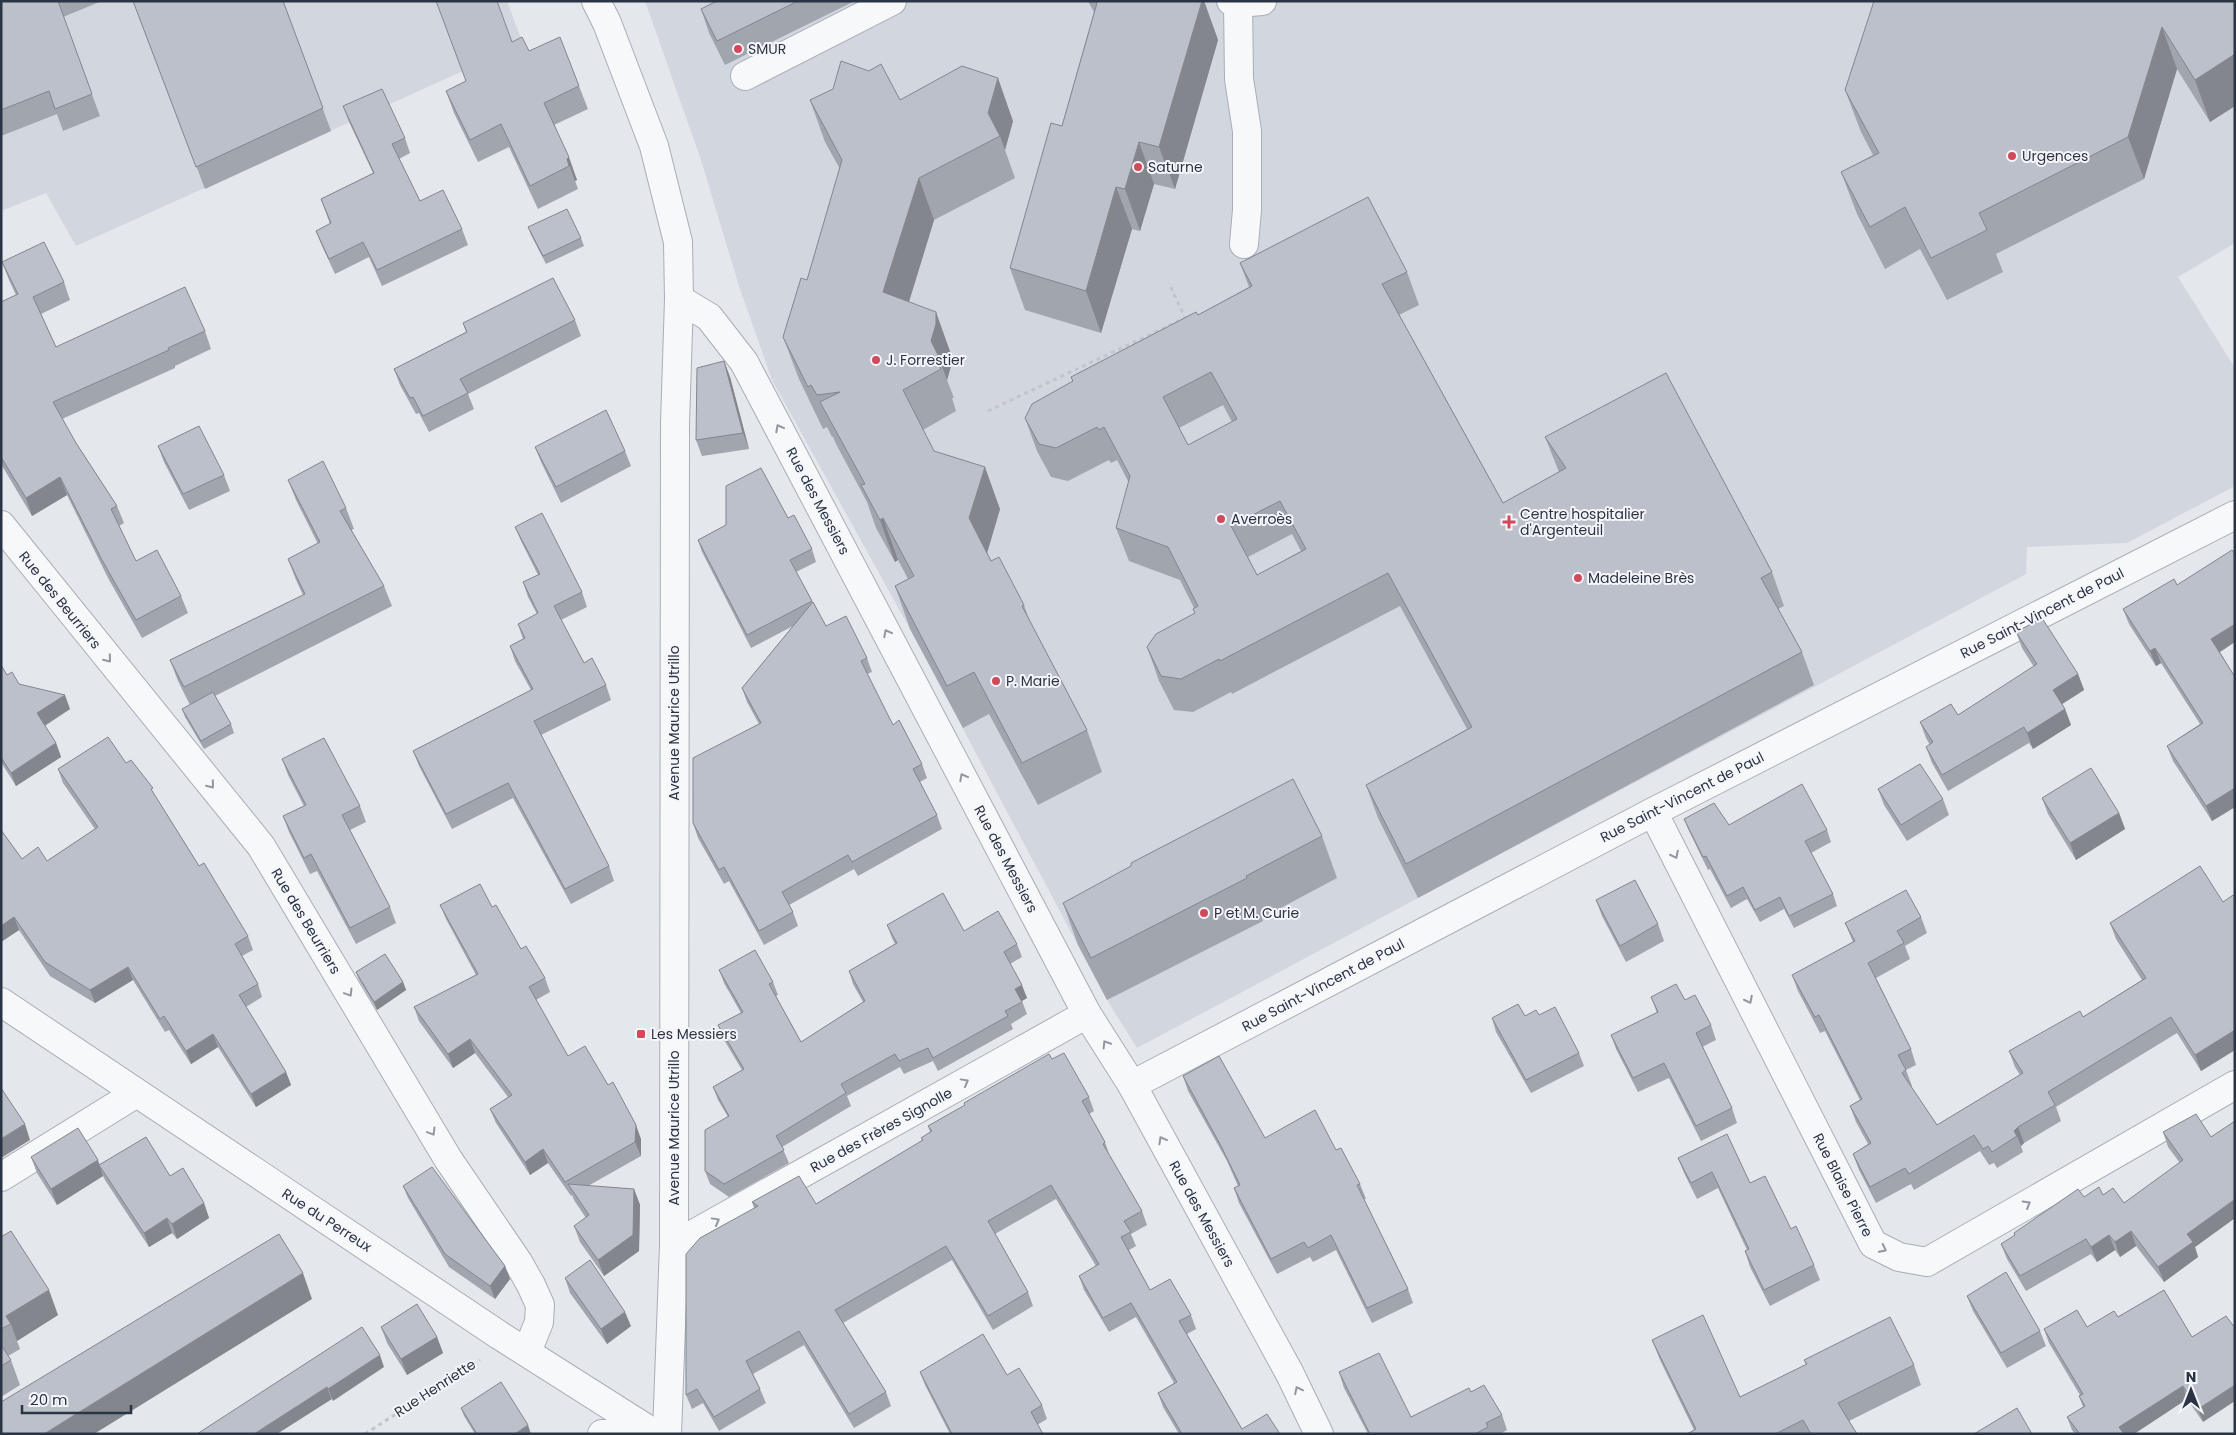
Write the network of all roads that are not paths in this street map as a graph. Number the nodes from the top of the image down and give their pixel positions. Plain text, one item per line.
1 (892, 1) edge
2 (1244, 2) edge
3 (602, 8) edge
4 (745, 76) dead end
5 (1244, 244) dead end
6 (679, 299) junction
7 (2235, 515) edge
8 (1, 525) edge
9 (1653, 812) junction
10 (1, 1002) edge
11 (1088, 1014) junction
12 (1132, 1085) junction
13 (2235, 1085) edge
14 (135, 1094) junction
15 (1, 1177) edge
16 (674, 1245) junction
17 (527, 1352) junction
18 (602, 1434) edge
19 (626, 1434) edge
20 (655, 1434) edge
21 (667, 1434) edge
22 (1319, 1434) edge

1 - 4 street
2 - 5 street
3 - 6 street, Avenue Maurice Utrillo
11 -> 6 street, Rue des Messiers
6 - 16 street, Avenue Maurice Utrillo
7 - 9 street, Rue Saint-Vincent de Paul
8 -> 17 street, Rue des Beurriers
9 - 12 street, Rue Saint-Vincent de Paul
9 -> 13 street, Rue Blaise Pierre
10 - 14 street, Rue du Perreux
12 -> 11 street, Rue des Messiers
16 -> 11 street, Rue des Frères Signolle
22 -> 12 street, Rue des Messiers
14 - 15 street
14 - 17 street, Rue du Perreux
16 - 21 street, Avenue Maurice Utrillo
17 - 20 street, Rue du Perreux
18 - 19 street

